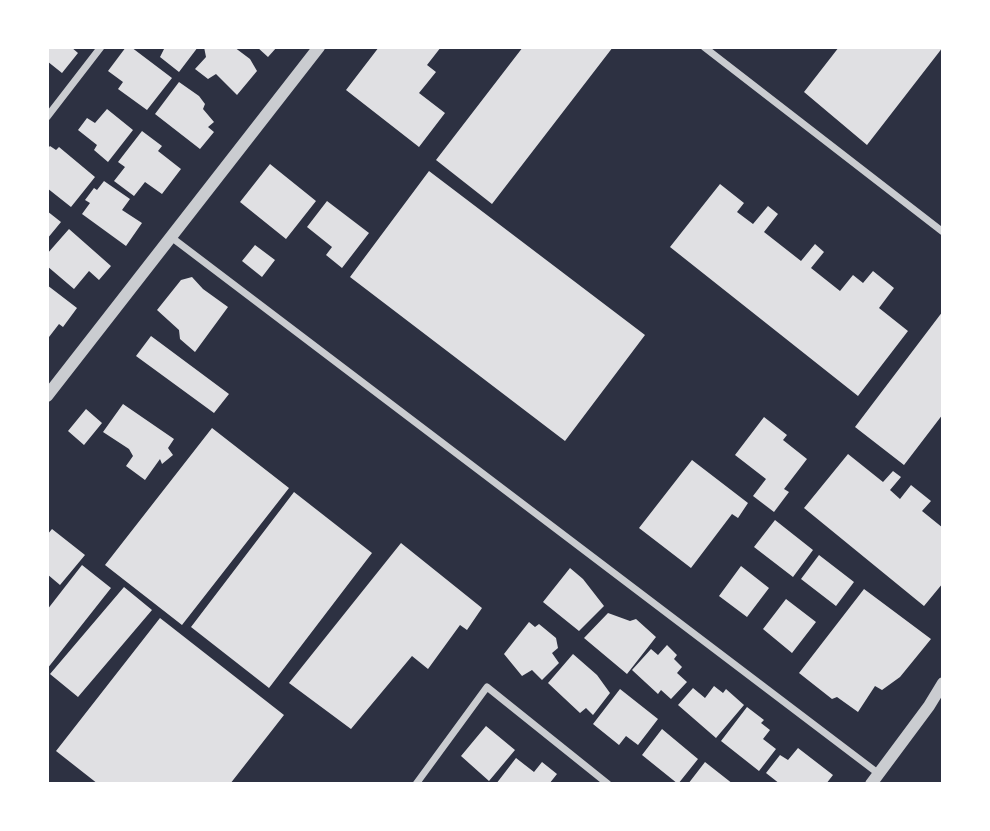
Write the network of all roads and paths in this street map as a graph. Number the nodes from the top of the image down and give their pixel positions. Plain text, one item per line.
1 (101, 47) edge
2 (319, 47) edge
3 (704, 47) edge
4 (47, 117) edge
5 (943, 232) edge
6 (171, 237) junction
7 (49, 389) edge
8 (943, 683) edge
9 (875, 779) edge
10 (416, 784) edge
11 (608, 784) edge

1 - 4 street
2 - 6 street
3 - 5 street
6 - 7 street
6 - 9 street
8 - 9 street
10 - 11 street

